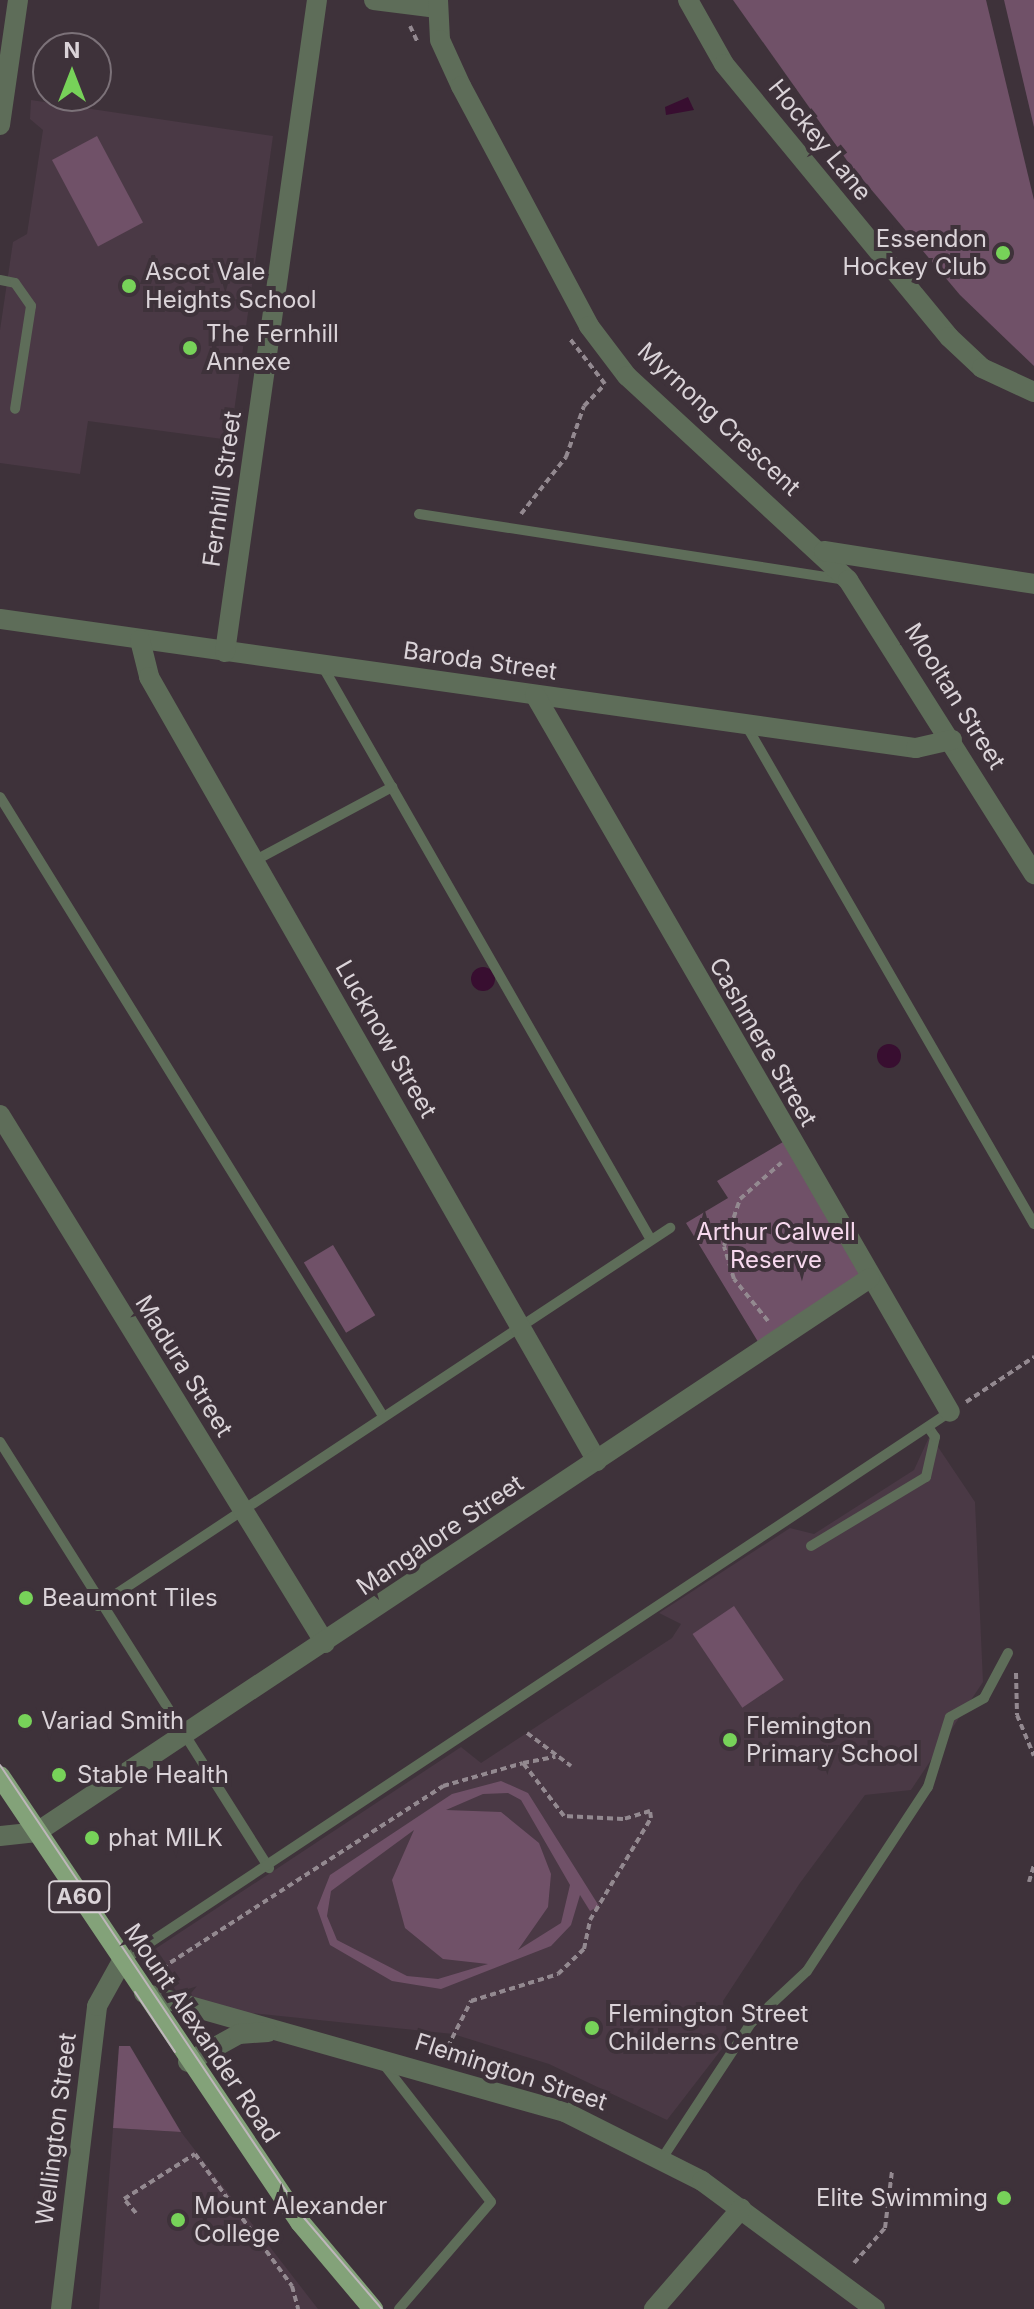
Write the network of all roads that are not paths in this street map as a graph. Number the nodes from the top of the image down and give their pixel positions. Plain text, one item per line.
1 (18, 0) edge
2 (317, 0) edge
3 (374, 0) edge
4 (688, 0) edge
5 (437, 4) edge
6 (0, 119) edge
7 (0, 125) edge
8 (0, 280) edge
9 (1034, 392) edge
10 (15, 409) dead end
11 (419, 514) dead end
12 (824, 551) junction
13 (848, 580) junction
14 (1034, 584) edge
15 (0, 619) edge
16 (140, 640) junction
17 (225, 652) junction
18 (322, 665) junction
19 (535, 695) junction
20 (746, 725) junction
21 (952, 740) junction
22 (392, 787) junction
23 (0, 797) edge
24 (254, 861) junction
25 (1034, 874) edge
26 (0, 1115) edge
27 (1034, 1224) edge
28 (670, 1228) dead end
29 (651, 1240) junction
30 (870, 1278) junction
31 (519, 1324) junction
32 (950, 1412) joint
33 (383, 1416) junction
34 (928, 1427) junction
35 (0, 1442) edge
36 (597, 1461) junction
37 (242, 1510) junction
38 (811, 1546) dead end
39 (98, 1606) junction
40 (325, 1643) junction
41 (1008, 1653) dead end
42 (181, 1736) junction
43 (0, 1776) edge
44 (6, 1799) edge
45 (37, 1832) junction
46 (0, 1836) edge
47 (269, 1868) junction
48 (122, 1961) junction
49 (144, 1993) junction
50 (272, 2032) junction
51 (378, 2057) junction
52 (188, 2062) junction
53 (663, 2157) junction
54 (741, 2209) junction
55 (61, 2309) edge
56 (373, 2309) edge
57 (399, 2309) edge
58 (654, 2309) edge
59 (875, 2309) edge

1 - 6 street
2 - 17 street, Fernhill Street
3 - 5 street
4 - 9 street, Hockey Lane
5 - 12 street, Myrnong Crescent
6 - 7 street
8 - 10 lane
11 - 13 lane
12 - 13 street, Mooltan Street
12 - 14 street
13 - 21 street, Mooltan Street
15 - 16 street, Baroda Street
16 - 17 street, Baroda Street
16 - 24 street, Lucknow Street
17 - 18 street, Baroda Street
18 - 19 street, Baroda Street
18 - 22 lane
19 - 20 street, Baroda Street
19 - 30 street, Cashmere Street
20 - 21 street, Baroda Street
20 - 27 lane
21 - 25 street, Mooltan Street
22 - 24 lane
22 - 29 lane
23 - 33 lane
24 - 31 street, Lucknow Street
26 - 37 street, Madura Street
28 - 29 lane
29 - 31 lane
30 - 32 street, Cashmere Street
30 - 36 street, Mangalore Street
31 - 33 lane
31 - 36 street, Lucknow Street
32 - 34 lane
33 - 37 lane
34 - 38 lane
34 - 47 lane
35 - 39 lane
36 - 40 street, Mangalore Street
37 - 39 lane
37 - 40 street, Madura Street
39 - 42 lane
40 - 42 street, Mangalore Street
41 - 53 lane
42 - 45 street, Mangalore Street
42 - 47 lane
43 - 44 main road, Mount Alexander Road / A60
44 - 45 main road, Mount Alexander Road / A60
45 - 46 street
45 - 48 main road, Mount Alexander Road / A60
47 - 48 lane
48 - 49 main road, Mount Alexander Road / A60
48 - 55 street, Wellington Street
49 - 50 street, Flemington Street
49 - 52 main road, Mount Alexander Road / A60
50 - 51 street, Flemington Street
50 - 52 street, Flemington Street
51 - 53 street, Flemington Street
51 - 57 lane
52 - 56 main road, Mount Alexander Road / A60
53 - 54 street, Flemington Street
54 - 58 street
54 - 59 street, Flemington Street

